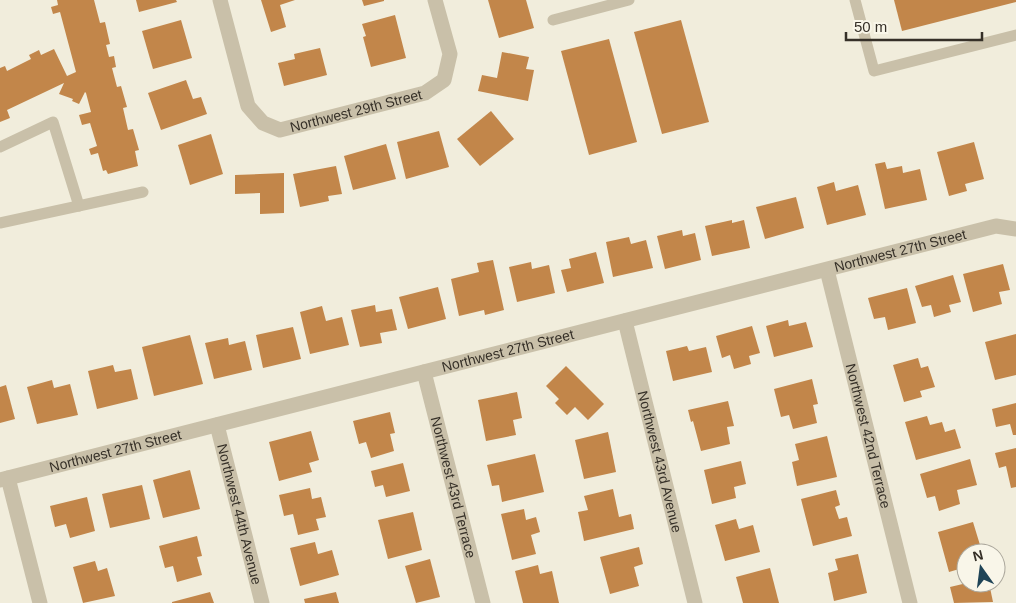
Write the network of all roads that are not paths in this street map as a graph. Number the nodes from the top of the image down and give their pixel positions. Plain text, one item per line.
1 (220, 0) edge
2 (435, 0) edge
3 (629, 0) edge
4 (855, 0) edge
5 (552, 20) dead end
6 (1016, 35) edge
7 (0, 147) edge
8 (143, 192) dead end
9 (79, 206) junction
10 (0, 223) edge
11 (1016, 229) edge
12 (827, 270) junction
13 (626, 321) junction
14 (424, 372) junction
15 (217, 426) junction
16 (4, 479) edge
17 (40, 603) edge
18 (262, 603) edge
19 (483, 603) edge
20 (695, 603) edge
21 (910, 603) edge

1 - 2 street, Northwest 29th Street
3 - 5 lane
4 - 6 lane
7 - 9 lane
8 - 9 lane
9 - 10 lane
11 - 12 street, Northwest 27th Street
12 - 13 street, Northwest 27th Street
12 - 21 street, Northwest 42nd Terrace
13 - 14 street, Northwest 27th Street
13 - 20 street, Northwest 43rd Avenue
14 - 15 street, Northwest 27th Street
14 - 19 street, Northwest 43rd Terrace
15 - 16 street, Northwest 27th Street
15 - 18 street, Northwest 44th Avenue
16 - 17 street

